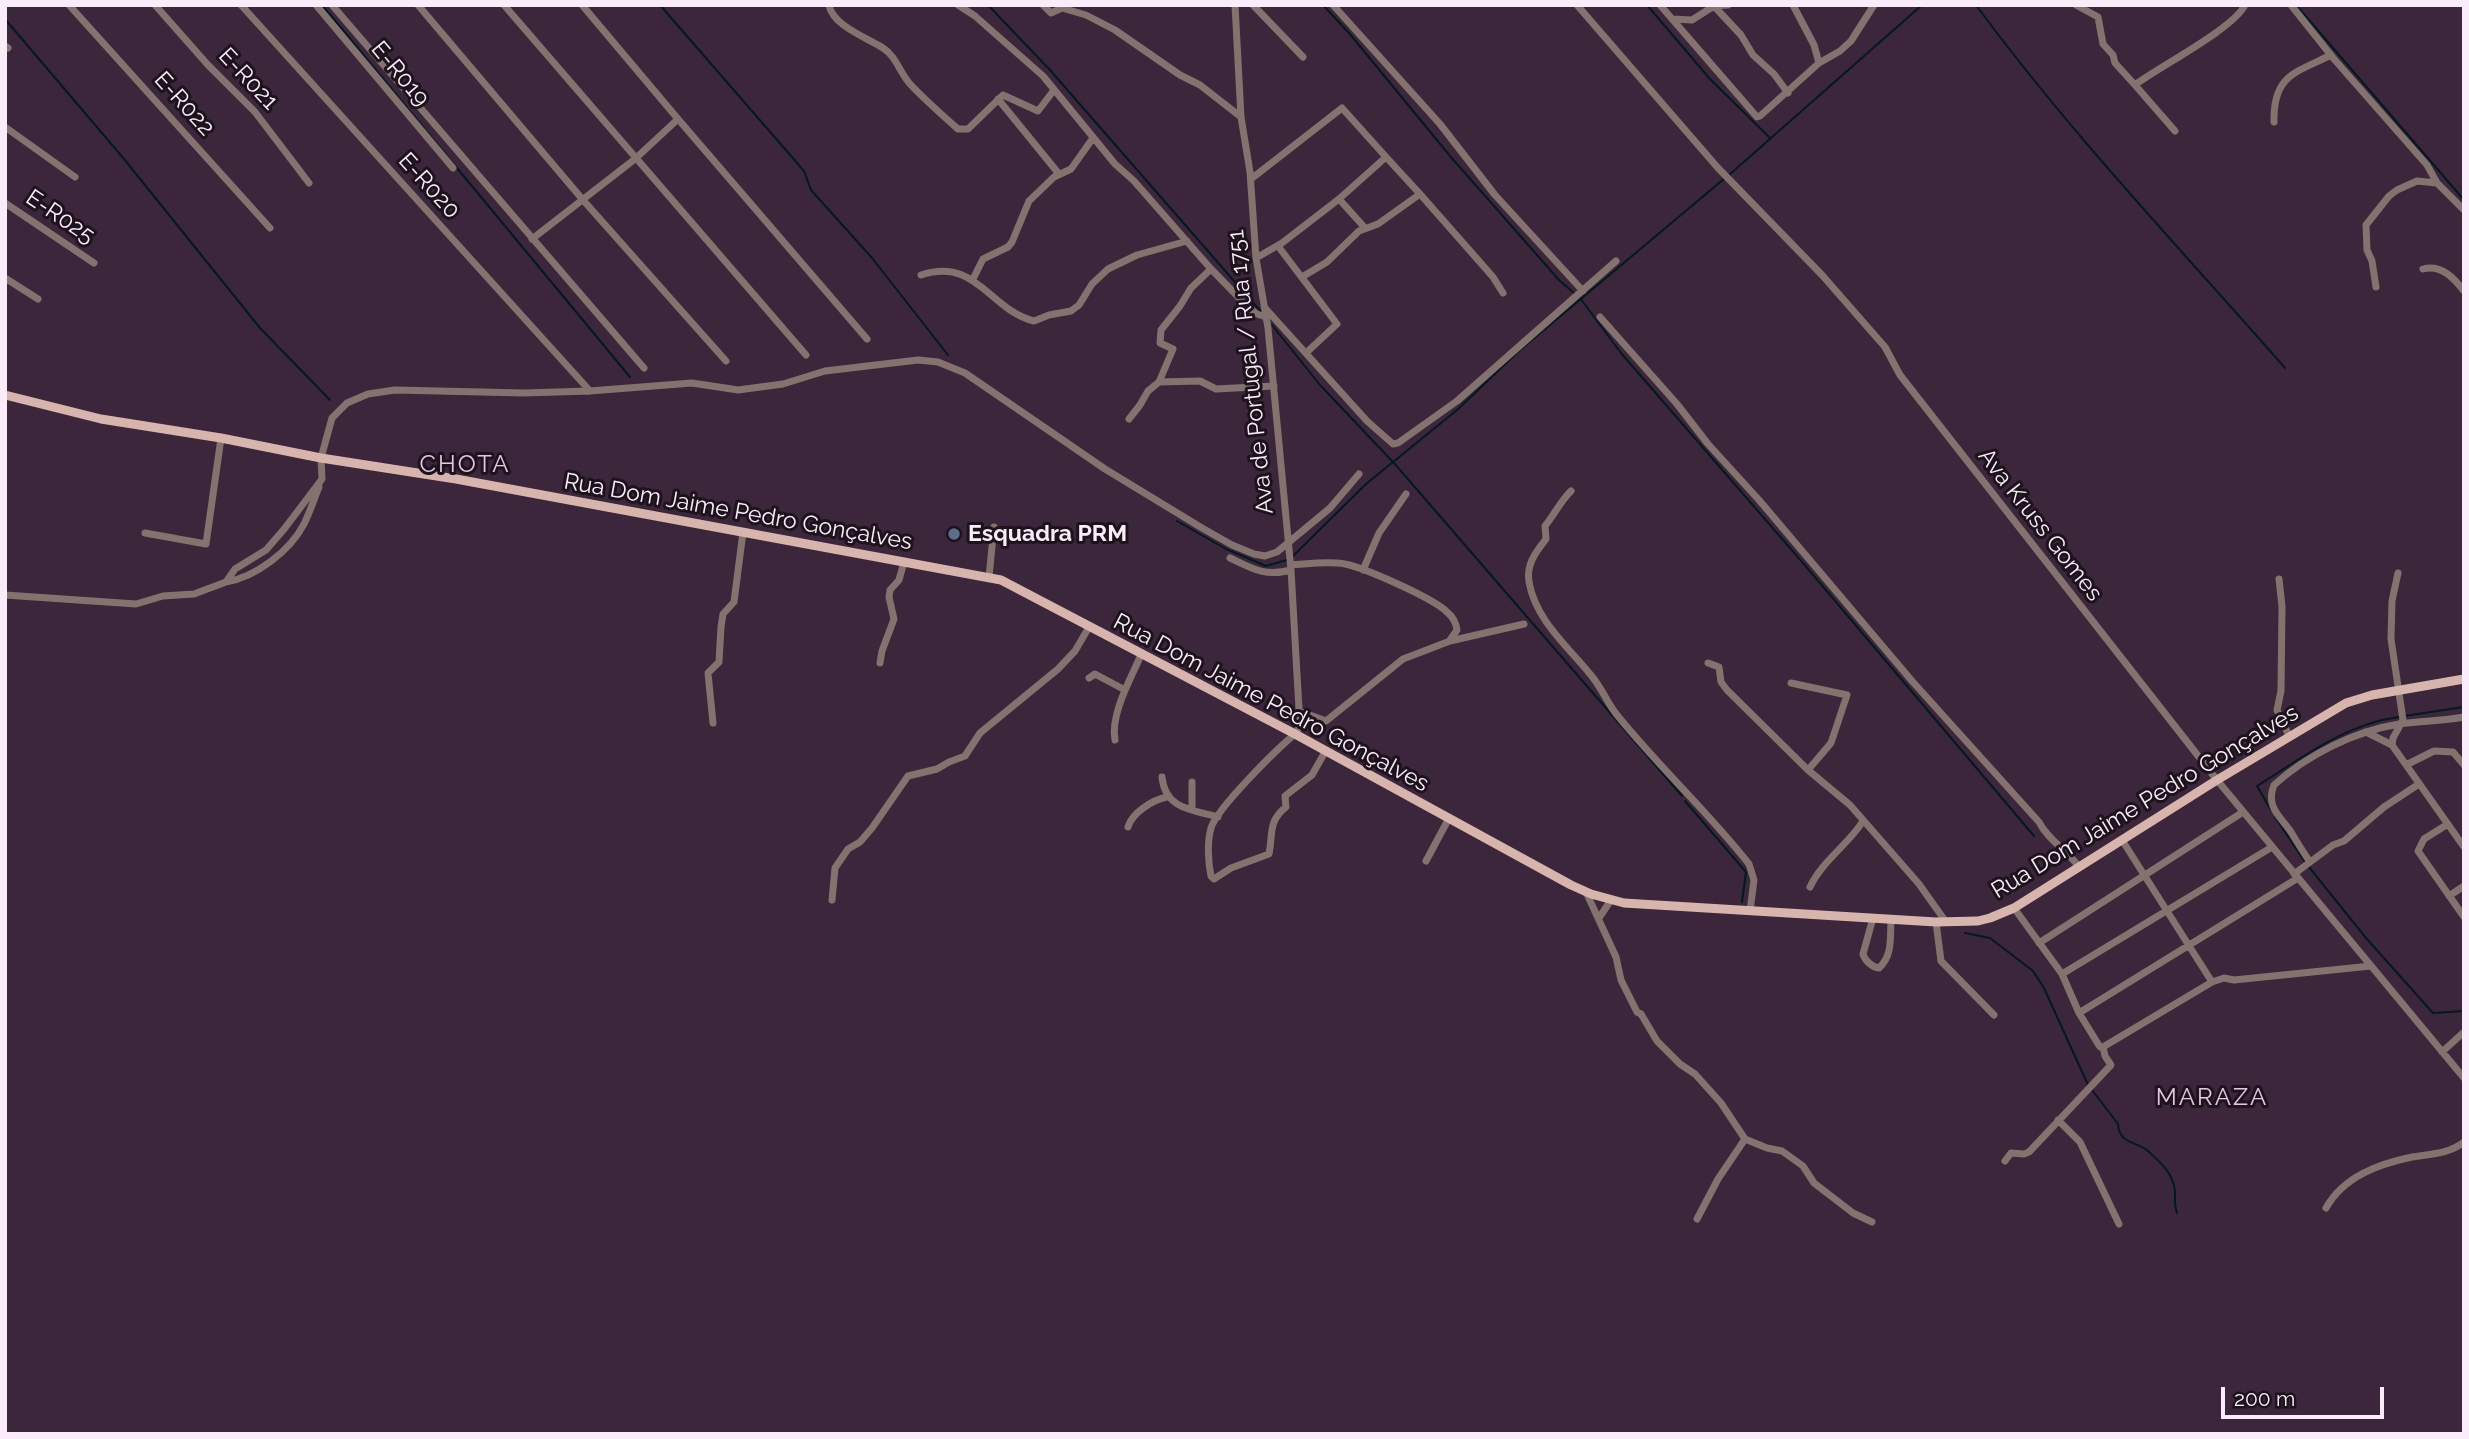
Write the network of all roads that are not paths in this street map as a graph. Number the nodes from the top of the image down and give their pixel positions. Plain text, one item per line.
1 (69, 5) edge
2 (155, 5) edge
3 (241, 5) edge
4 (316, 5) edge
5 (418, 5) edge
6 (504, 5) edge
7 (582, 5) edge
8 (829, 5) edge
9 (958, 5) edge
10 (1042, 5) edge
11 (1235, 5) edge
12 (1253, 5) edge
13 (1333, 5) edge
14 (1577, 5) edge
15 (1660, 5) edge
16 (1728, 5) edge
17 (1793, 5) edge
18 (1874, 5) edge
19 (2076, 5) edge
20 (2245, 5) edge
21 (2291, 5) edge
22 (334, 6) edge
23 (1713, 6) edge
24 (1673, 19) junction
25 (2331, 55) junction
26 (1303, 57) dead end
27 (1819, 63) junction
28 (2135, 85) junction
29 (1054, 90) junction
30 (1788, 93) junction
31 (998, 99) junction
32 (1241, 117) junction
33 (678, 119) junction
34 (2274, 122) dead end
35 (5, 127) edge
36 (2175, 131) dead end
37 (1093, 138) junction
38 (1386, 157) junction
39 (635, 159) junction
40 (453, 168) dead end
41 (1059, 174) junction
42 (75, 177) dead end
43 (1251, 179) junction
44 (309, 183) dead end
45 (2437, 183) junction
46 (1420, 194) junction
47 (1339, 199) junction
48 (583, 200) junction
49 (5, 203) edge
50 (2464, 210) edge
51 (270, 228) dead end
52 (1365, 228) junction
53 (532, 239) junction
54 (1187, 241) junction
55 (1278, 246) junction
56 (1256, 258) junction
57 (1615, 261) dead end
58 (94, 263) dead end
59 (1211, 269) junction
60 (2423, 269) dead end
61 (921, 275) dead end
62 (1302, 277) junction
63 (5, 278) edge
64 (973, 279) junction
65 (2461, 279) edge
66 (2376, 288) dead end
67 (1583, 291) junction
68 (2464, 291) edge
69 (1503, 293) dead end
70 (38, 299) dead end
71 (1265, 308) junction
72 (1266, 317) junction
73 (1600, 317) dead end
74 (867, 339) dead end
75 (1307, 352) junction
76 (806, 355) dead end
77 (726, 361) dead end
78 (644, 368) dead end
79 (1159, 382) junction
80 (1274, 386) junction
81 (590, 391) junction
82 (5, 395) edge
83 (1129, 419) dead end
84 (221, 438) junction
85 (321, 458) junction
86 (1359, 474) dead end
87 (322, 479) junction
88 (1571, 491) dead end
89 (1406, 494) dead end
90 (994, 527) dead end
91 (743, 532) junction
92 (145, 533) dead end
93 (1289, 543) junction
94 (1230, 558) dead end
95 (904, 562) junction
96 (1291, 568) junction
97 (1363, 570) junction
98 (2398, 573) dead end
99 (989, 577) junction
100 (2279, 579) dead end
101 (226, 582) junction
102 (5, 596) edge
103 (1524, 624) dead end
104 (1089, 627) junction
105 (1450, 641) junction
106 (1141, 655) junction
107 (880, 663) dead end
108 (1708, 663) dead end
109 (1089, 678) dead end
110 (2464, 679) edge
111 (1791, 683) dead end
112 (1125, 690) junction
113 (2398, 691) junction
114 (1298, 711) junction
115 (2464, 717) edge
116 (2401, 722) junction
117 (713, 723) dead end
118 (2366, 732) junction
119 (1295, 734) junction
120 (2289, 736) junction
121 (1115, 740) dead end
122 (2392, 745) junction
123 (1325, 752) junction
124 (2406, 765) junction
125 (2464, 765) edge
126 (1808, 770) junction
127 (1162, 777) dead end
128 (2217, 780) junction
129 (1192, 782) dead end
130 (2419, 784) junction
131 (1167, 797) junction
132 (1192, 810) junction
133 (2243, 812) junction
134 (1218, 817) junction
135 (1448, 820) junction
136 (1863, 821) junction
137 (2448, 824) junction
138 (1128, 827) dead end
139 (2122, 840) junction
140 (2272, 847) junction
141 (2464, 847) edge
142 (1426, 862) dead end
143 (2307, 864) junction
144 (2079, 867) junction
145 (2296, 876) junction
146 (2144, 877) junction
147 (2464, 886) edge
148 (1810, 887) dead end
149 (1587, 892) junction
150 (2449, 896) junction
151 (832, 900) dead end
152 (1611, 900) junction
153 (2014, 908) junction
154 (1750, 911) junction
155 (2166, 912) junction
156 (2464, 917) edge
157 (1599, 918) junction
158 (1872, 918) junction
159 (1891, 920) junction
160 (1941, 922) junction
161 (2039, 943) junction
162 (2189, 947) junction
163 (2371, 966) junction
164 (2062, 975) junction
165 (2212, 982) junction
166 (2080, 1013) junction
167 (1994, 1014) dead end
168 (2464, 1032) edge
169 (2103, 1047) junction
170 (2442, 1052) junction
171 (2464, 1078) edge
172 (2058, 1120) junction
173 (1745, 1139) junction
174 (2464, 1142) edge
175 (2005, 1161) dead end
176 (2326, 1208) dead end
177 (1697, 1219) dead end
178 (1872, 1222) dead end
179 (2119, 1224) dead end

1 - 51 street, E-R022
2 - 44 street, E-R021
3 - 81 street, E-R020
4 - 40 street, E-R019
5 - 48 street
6 - 39 street
7 - 33 street
8 - 31 street
9 - 29 street
10 - 32 street
11 - 32 street, Ava de Portugal / Rua 1751
12 - 26 street
13 - 67 street
14 - 128 street, Ava Kruss Gomes
15 - 24 street
16 - 23 street
17 - 27 street
18 - 27 street
19 - 28 street
20 - 28 street
21 - 25 street
22 - 53 street
23 - 24 street
23 - 30 street
24 - 30 street
25 - 34 street
25 - 45 street
27 - 30 street
28 - 36 street
29 - 31 street
29 - 37 street
31 - 41 street
32 - 43 street, Ava de Portugal / Rua 1751
33 - 39 street
33 - 74 street
35 - 42 street
37 - 41 street
37 - 54 street
38 - 43 street
38 - 46 street
38 - 47 street
39 - 48 street
39 - 76 street
41 - 64 street
43 - 56 street, Ava de Portugal / Rua 1751
45 - 50 street
45 - 66 street
46 - 52 street
46 - 69 street
47 - 52 street
47 - 55 street
48 - 53 street
48 - 77 street
49 - 58 street, E-R025
52 - 62 street
53 - 78 street
54 - 59 street
54 - 64 street
55 - 56 street
55 - 62 street
56 - 71 street, Ava de Portugal / Rua 1751
57 - 67 street
59 - 72 street
59 - 79 street
60 - 65 street
61 - 64 street
62 - 75 street
63 - 70 street
65 - 68 street
67 - 75 street
71 - 72 street, Ava de Portugal / Rua 1751
71 - 75 street
72 - 80 street, Ava de Portugal / Rua 1751
73 - 144 street
79 - 80 street
79 - 83 street
80 - 93 street, Ava de Portugal / Rua 1751
81 - 85 street
81 - 93 street
82 - 84 main road, Rua Dom Jaime Pedro Gonçalves
84 - 85 main road, Rua Dom Jaime Pedro Gonçalves
84 - 92 street
85 - 87 street
85 - 91 main road, Rua Dom Jaime Pedro Gonçalves
86 - 93 street
87 - 101 street
87 - 101 street
88 - 154 street
89 - 97 street
90 - 99 street
91 - 95 main road, Rua Dom Jaime Pedro Gonçalves
91 - 117 street
93 - 96 street, Ava de Portugal / Rua 1751
94 - 96 street
95 - 99 main road, Rua Dom Jaime Pedro Gonçalves
95 - 107 street
96 - 97 street
96 - 114 street, Ava de Portugal / Rua 1751
97 - 105 street
98 - 113 street
99 - 104 main road, Rua Dom Jaime Pedro Gonçalves
100 - 120 street
101 - 102 street
103 - 105 street
104 - 106 main road, Rua Dom Jaime Pedro Gonçalves
104 - 151 street
105 - 114 street
106 - 112 street
106 - 119 main road, Rua Dom Jaime Pedro Gonçalves
108 - 126 street
109 - 112 street
110 - 113 main road, Rua Dom Jaime Pedro Gonçalves
111 - 126 street
112 - 121 street
113 - 116 street
113 - 120 main road, Rua Dom Jaime Pedro Gonçalves
114 - 119 street, Ava de Portugal / Rua 1751
115 - 116 street
116 - 118 street
116 - 122 street
118 - 122 street
118 - 143 street
119 - 123 main road, Rua Dom Jaime Pedro Gonçalves
119 - 134 street
120 - 128 main road, Rua Dom Jaime Pedro Gonçalves
122 - 124 street
123 - 134 street
123 - 135 main road, Rua Dom Jaime Pedro Gonçalves
124 - 125 street
124 - 130 street
126 - 136 street
127 - 131 street
128 - 133 street, Ava Kruss Gomes
128 - 139 main road, Rua Dom Jaime Pedro Gonçalves
129 - 132 street
130 - 137 street
130 - 143 street
131 - 132 street
131 - 138 street
132 - 134 street
133 - 140 street, Ava Kruss Gomes
133 - 146 street
135 - 142 street
135 - 149 main road, Rua Dom Jaime Pedro Gonçalves
136 - 148 street
136 - 160 street
137 - 141 street
137 - 150 street
139 - 144 main road, Rua Dom Jaime Pedro Gonçalves
139 - 146 street
140 - 145 street, Ava Kruss Gomes
140 - 155 street
143 - 145 street
144 - 153 main road, Rua Dom Jaime Pedro Gonçalves
145 - 162 street
145 - 163 street, Ava Kruss Gomes
146 - 155 street
146 - 161 street
147 - 150 street
149 - 152 main road, Rua Dom Jaime Pedro Gonçalves
149 - 157 street
150 - 156 street
152 - 154 main road, Rua Dom Jaime Pedro Gonçalves
152 - 157 street
153 - 160 main road, Rua Dom Jaime Pedro Gonçalves
153 - 161 street
154 - 158 main road, Rua Dom Jaime Pedro Gonçalves
155 - 162 street
155 - 164 street
157 - 173 street
158 - 159 main road, Rua Dom Jaime Pedro Gonçalves
158 - 159 street
159 - 160 main road, Rua Dom Jaime Pedro Gonçalves
160 - 167 street
161 - 164 street
162 - 165 street
162 - 166 street
163 - 165 street
163 - 170 street, Ava Kruss Gomes
164 - 166 street
165 - 169 street
166 - 169 street
168 - 170 street
169 - 172 street
170 - 171 street, Ava Kruss Gomes
172 - 175 street
172 - 179 street
173 - 177 street
173 - 178 street
174 - 176 street

